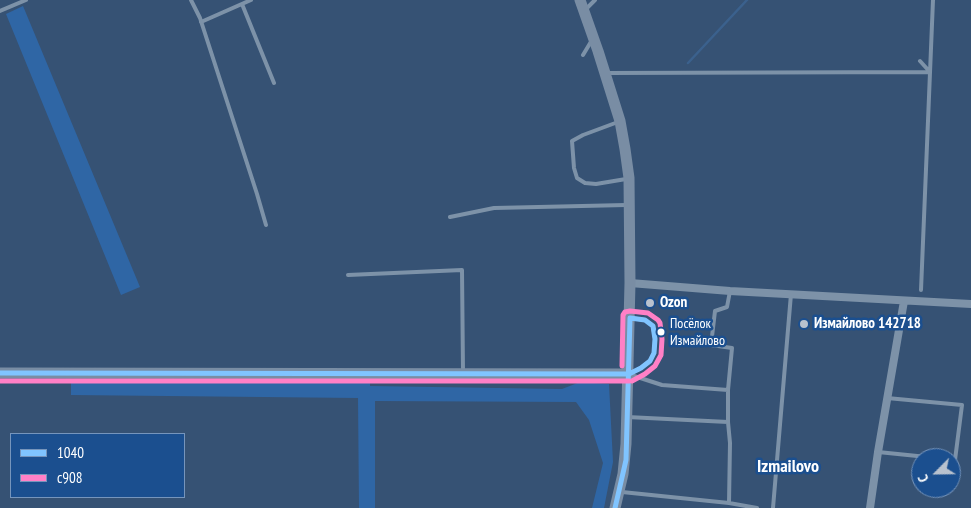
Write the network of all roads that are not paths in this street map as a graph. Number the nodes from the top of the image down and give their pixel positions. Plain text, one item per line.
1 (26, 0) edge
2 (191, 0) edge
3 (251, 0) edge
4 (596, 0) edge
5 (933, 0) edge
6 (242, 4) junction
7 (582, 5) edge
8 (0, 11) edge
9 (201, 22) junction
10 (594, 38) junction
11 (583, 55) dead end
12 (920, 61) dead end
13 (930, 72) junction
14 (606, 73) junction
15 (274, 83) dead end
16 (620, 121) junction
17 (629, 178) junction
18 (630, 205) junction
19 (450, 217) dead end
20 (266, 225) dead end
21 (348, 275) dead end
22 (630, 284) junction
23 (921, 290) dead end
24 (730, 291) junction
25 (791, 294) junction
26 (904, 301) junction
27 (971, 304) edge
28 (630, 318) junction
29 (0, 373) edge
30 (463, 374) junction
31 (628, 374) junction
32 (728, 390) junction
33 (887, 398) junction
34 (627, 417) junction
35 (728, 422) junction
36 (957, 448) edge
37 (878, 452) junction
38 (911, 455) edge
39 (619, 492) junction
40 (729, 503) junction
41 (614, 508) edge
42 (757, 508) edge
43 (773, 508) edge
44 (870, 508) edge

1 - 8 lane
2 - 9 lane
3 - 6 lane
4 - 7 lane
5 - 13 lane
6 - 9 lane
6 - 15 lane
7 - 10 street
9 - 20 lane
10 - 11 lane
10 - 14 street
12 - 13 lane
13 - 14 lane
13 - 23 lane
14 - 16 street
16 - 17 street
16 - 17 lane
17 - 18 street
18 - 19 lane
18 - 22 street
21 - 30 lane
22 - 24 street
22 - 28 street
24 - 25 street
24 - 32 lane
25 - 26 street
25 - 43 lane
26 - 27 street
26 - 33 street
28 - 31 street
28 - 31 lane
29 - 30 street
30 - 31 street
31 - 32 lane
31 - 34 street
32 - 35 lane
33 - 36 lane
33 - 37 street
34 - 35 lane
34 - 39 street
35 - 40 lane
37 - 38 lane
37 - 44 street
39 - 40 lane
39 - 41 street
40 - 42 lane

